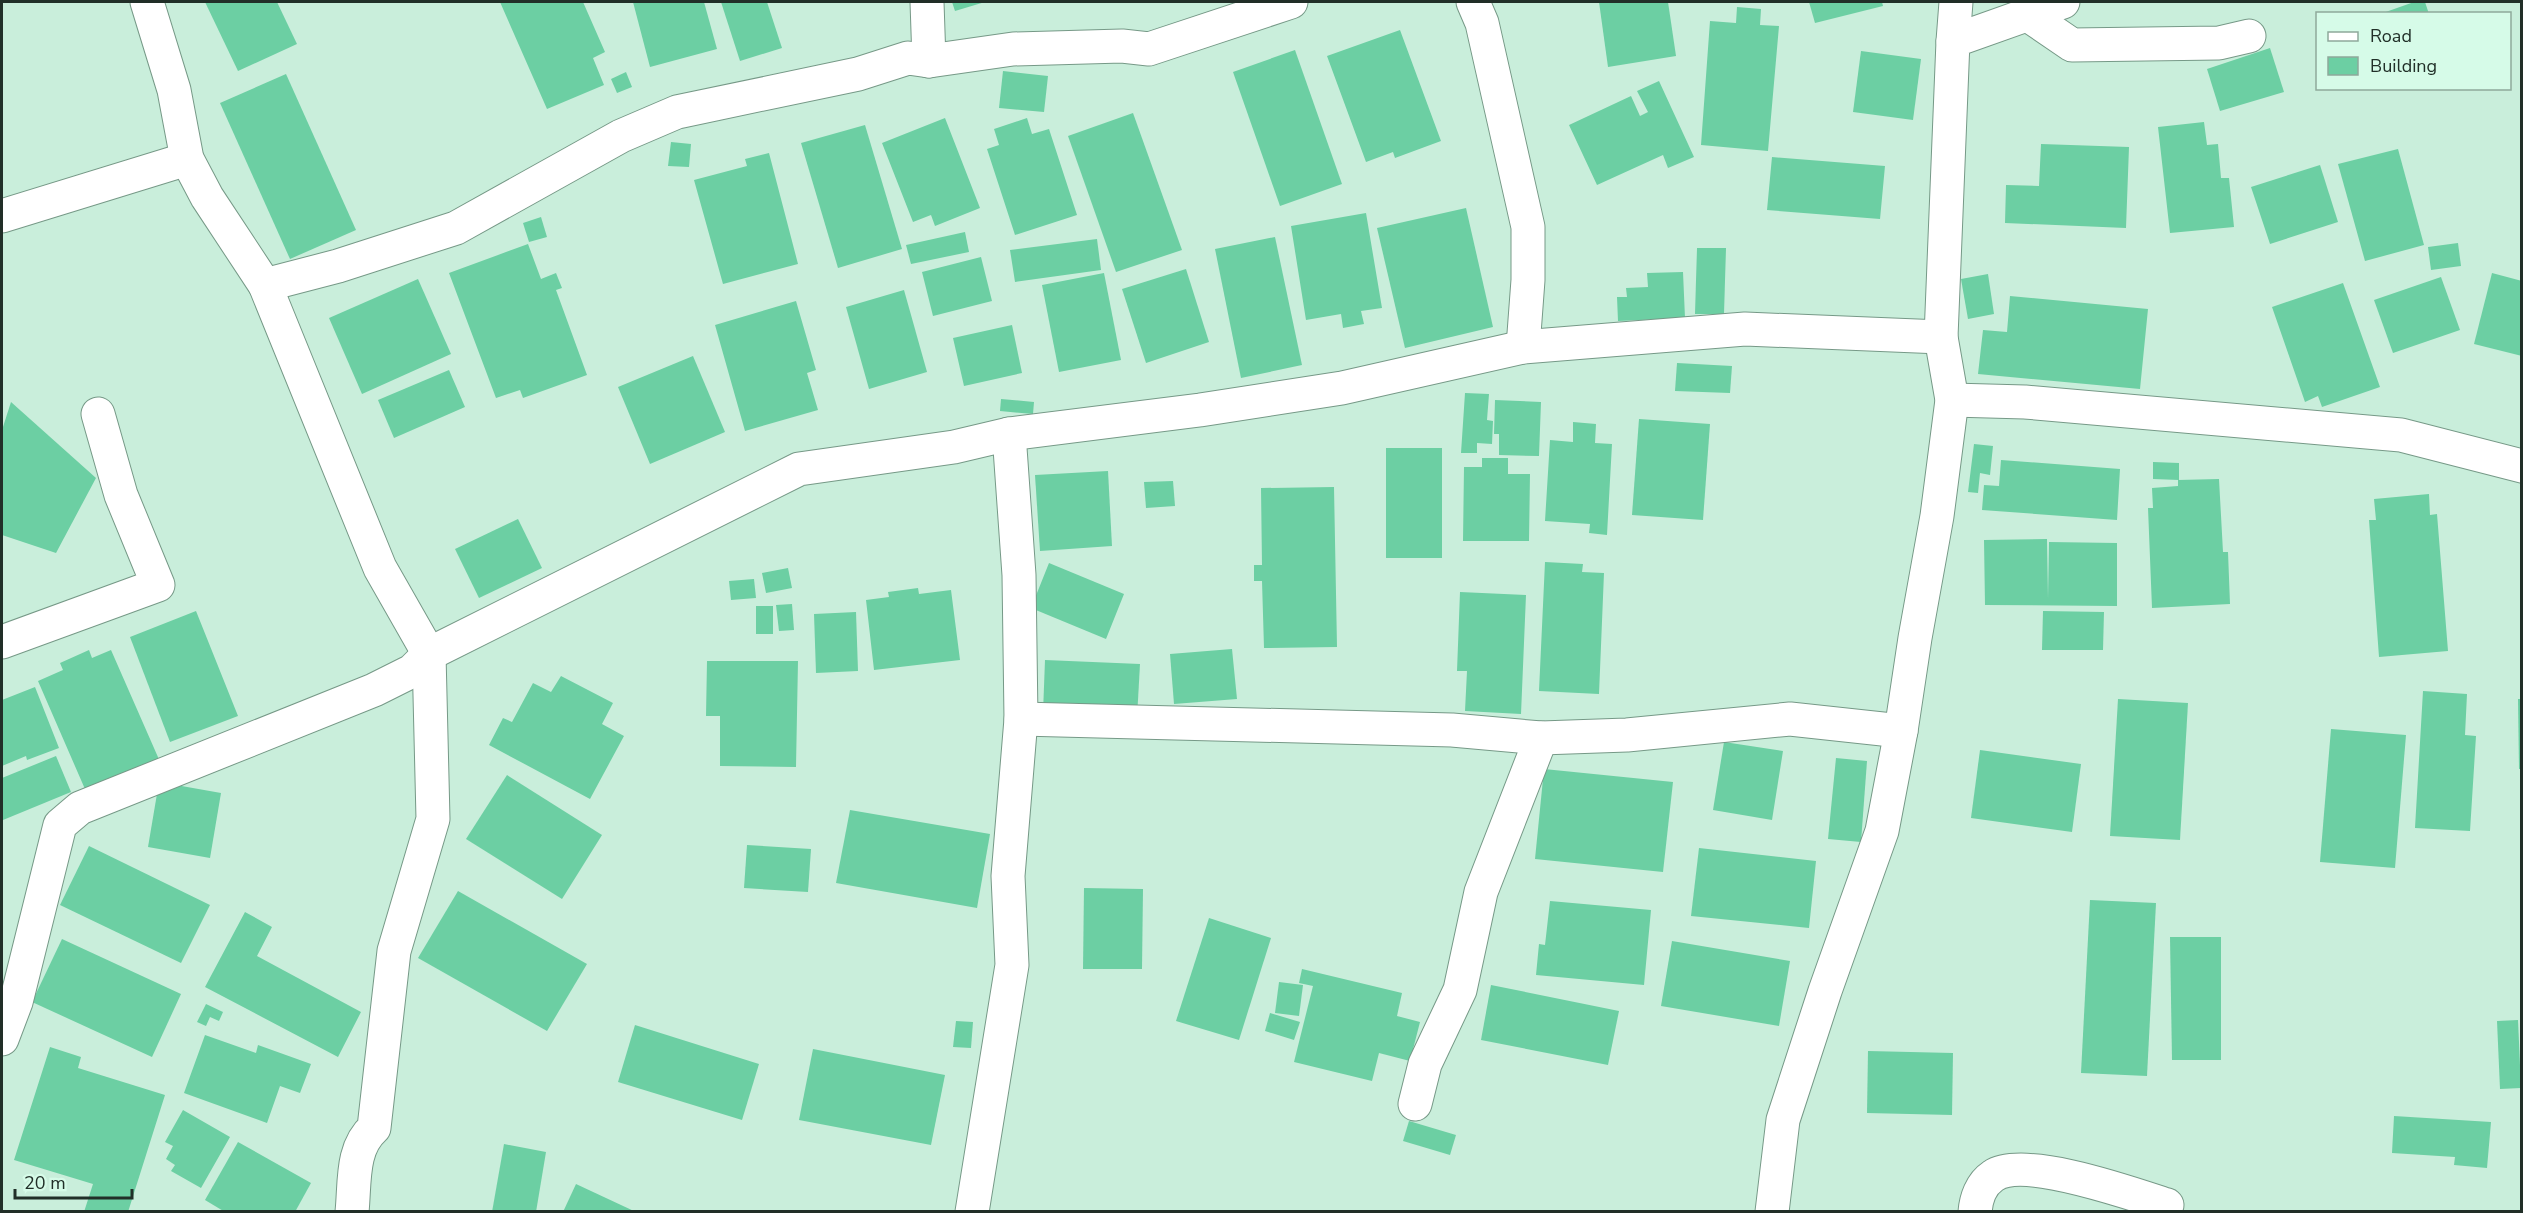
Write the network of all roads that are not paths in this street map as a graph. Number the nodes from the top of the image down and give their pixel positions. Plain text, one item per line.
1 (147, 2) edge
2 (927, 2) edge
3 (1292, 2) edge
4 (1473, 2) edge
5 (1956, 2) edge
6 (2063, 2) edge
7 (2028, 15) junction
8 (2249, 36) dead end
9 (1953, 41) junction
10 (929, 61) junction
11 (187, 159) junction
12 (2, 216) edge
13 (265, 285) junction
14 (1941, 337) junction
15 (1522, 347) junction
16 (1952, 400) junction
17 (98, 414) dead end
18 (1010, 435) junction
19 (2522, 466) edge
20 (2, 642) edge
21 (429, 654) junction
22 (1021, 719) junction
23 (1901, 731) junction
24 (1541, 738) junction
25 (2, 1039) edge
26 (1415, 1104) dead end
27 (2167, 1205) dead end
28 (352, 1212) edge
29 (972, 1212) edge
30 (1772, 1212) edge
31 (1975, 1212) edge

1 - 11 street
2 - 10 street
3 - 10 street
4 - 15 street
5 - 9 street
6 - 7 street
7 - 8 street
7 - 9 street
9 - 14 street
10 - 13 street
11 - 12 street
11 - 13 street
13 - 21 street
14 - 15 street
14 - 16 street
15 - 18 street
16 - 19 street
16 - 23 street
17 - 20 street
18 - 21 street
18 - 22 street
21 - 25 street
21 - 28 street
22 - 24 street
22 - 29 street
23 - 24 street
23 - 30 street
24 - 26 street
27 - 31 street

